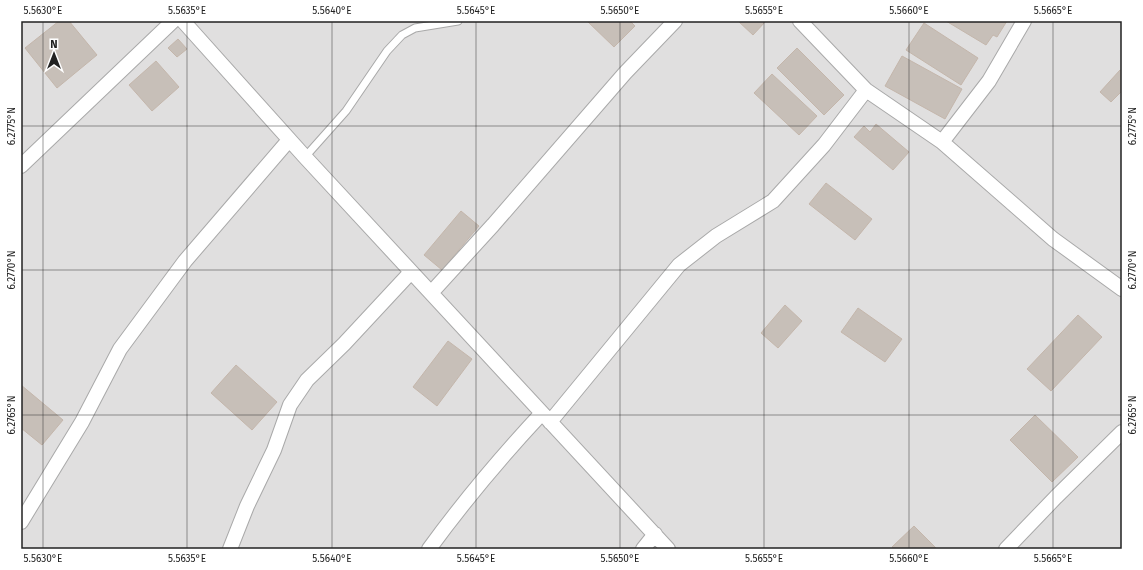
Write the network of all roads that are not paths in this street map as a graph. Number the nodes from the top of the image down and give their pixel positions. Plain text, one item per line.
1 (173, 21) edge
2 (183, 21) edge
3 (458, 21) edge
4 (675, 21) edge
5 (800, 21) edge
6 (1024, 21) edge
7 (866, 90) junction
8 (289, 140) junction
9 (942, 142) junction
10 (305, 157) junction
11 (21, 166) edge
12 (411, 272) junction
13 (1122, 289) edge
14 (431, 293) junction
15 (546, 417) junction
16 (1122, 432) edge
17 (21, 522) edge
18 (655, 534) junction
19 (230, 549) edge
20 (429, 549) edge
21 (643, 549) edge
22 (668, 549) edge
23 (1006, 549) edge

1 - 11 street
2 - 8 street
3 - 10 lane
4 - 14 street
5 - 7 street
6 - 9 street
7 - 9 street
7 - 15 street
8 - 10 street
8 - 17 street
9 - 13 street
10 - 12 street
12 - 14 street
12 - 19 street
14 - 15 street
15 - 18 street
15 - 20 street
16 - 23 street
18 - 21 street
18 - 22 street

